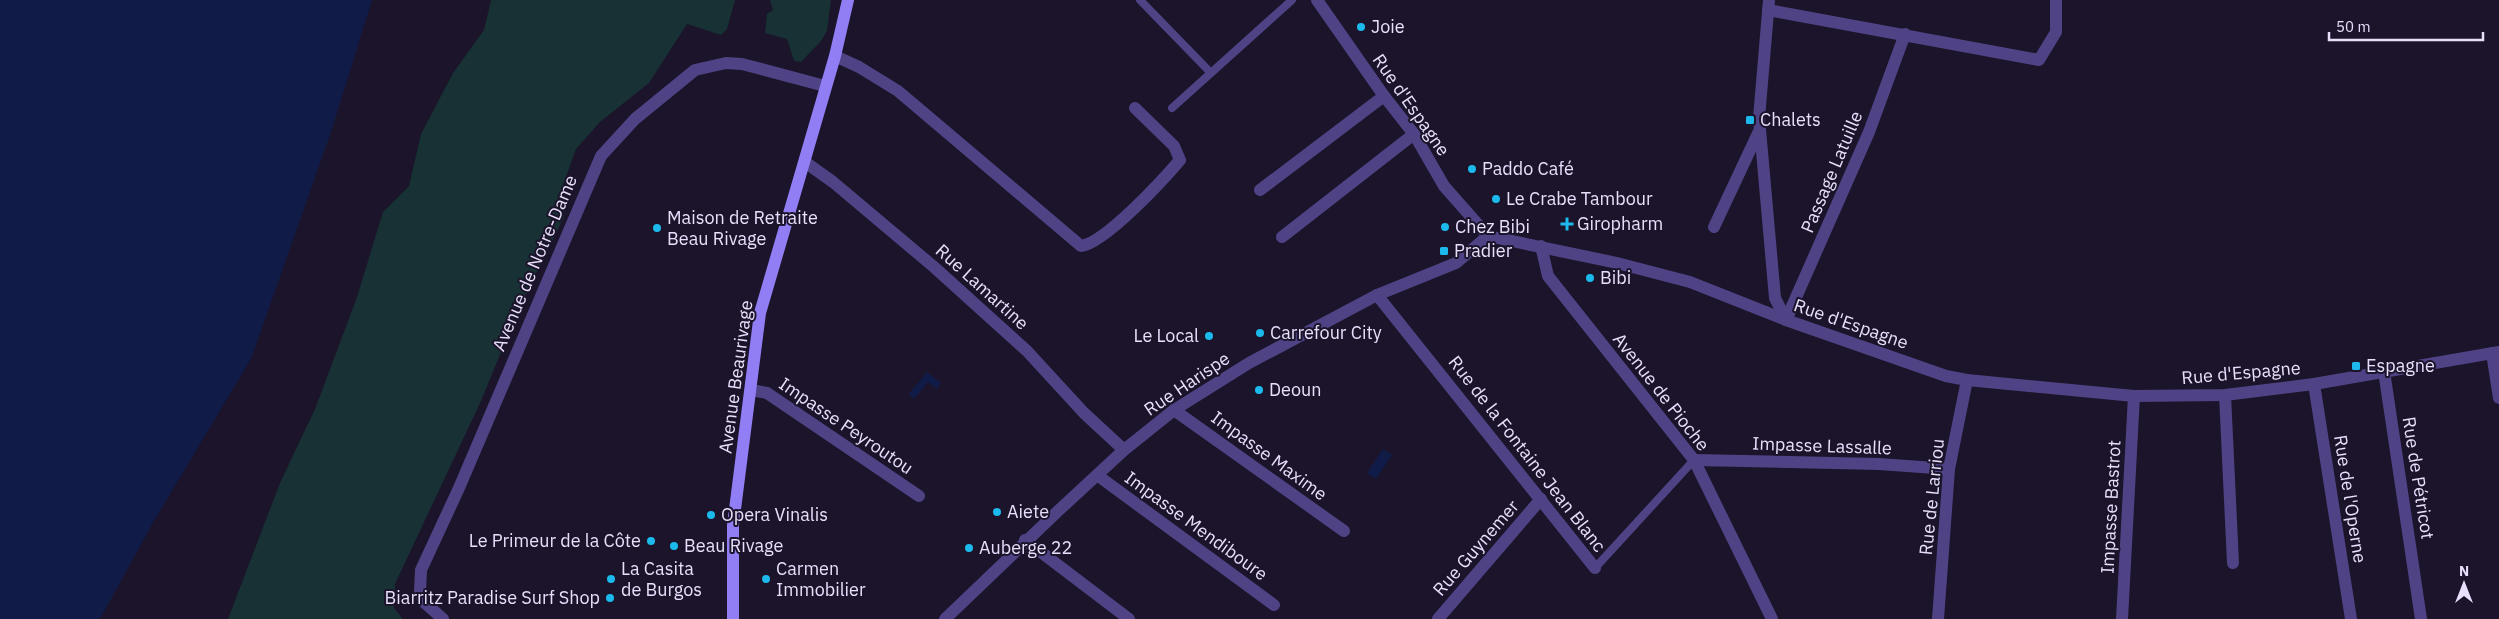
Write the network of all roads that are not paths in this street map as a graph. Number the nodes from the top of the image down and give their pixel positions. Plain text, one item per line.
1 (848, 0) edge
2 (1140, 0) edge
3 (1292, 0) edge
4 (1317, 0) edge
5 (2056, 0) edge
6 (1768, 5) edge
7 (1905, 34) junction
8 (835, 56) junction
9 (1210, 73) junction
10 (825, 86) junction
11 (1384, 96) junction
12 (1135, 108) dead end
13 (1172, 108) dead end
14 (1760, 129) junction
15 (1414, 134) junction
16 (805, 162) junction
17 (1260, 190) dead end
18 (1714, 227) dead end
19 (1488, 236) junction
20 (1282, 237) dead end
21 (1541, 246) junction
22 (1377, 295) junction
23 (1786, 320) junction
24 (2496, 353) edge
25 (2384, 371) junction
26 (1968, 380) junction
27 (2314, 384) junction
28 (751, 390) junction
29 (2226, 395) junction
30 (2134, 396) junction
31 (2499, 398) edge
32 (1174, 410) junction
33 (1124, 450) junction
34 (1694, 460) junction
35 (1949, 470) junction
36 (1097, 475) junction
37 (919, 496) dead end
38 (1541, 499) junction
39 (1344, 531) dead end
40 (1025, 540) junction
41 (2233, 563) dead end
42 (1595, 568) joint
43 (1274, 605) dead end
44 (444, 619) edge
45 (733, 619) edge
46 (945, 619) edge
47 (1129, 619) edge
48 (1438, 619) edge
49 (1772, 619) edge
50 (1938, 619) edge
51 (2122, 619) edge
52 (2351, 619) edge
53 (2422, 619) edge

1 - 8 main road, Avenue Beaurivage
2 - 9 lane
3 - 9 lane
4 - 11 street, Rue d'Espagne
5 - 7 street
6 - 7 street
6 - 14 street
7 - 23 street, Passage Latuille
8 - 10 main road, Avenue Beaurivage
8 - 12 street
9 - 13 lane
10 - 16 main road, Avenue Beaurivage
10 - 44 street, Avenue de Notre-Dame
11 - 15 street, Rue d'Espagne
11 - 17 street
14 - 18 street
14 - 23 street
15 - 19 street, Rue d'Espagne
15 - 20 street
16 - 28 main road, Avenue Beaurivage
16 - 33 street, Rue Lamartine
19 - 21 street, Rue d'Espagne
19 - 22 street, Rue Harispe
21 - 23 street, Rue d'Espagne
21 - 34 street, Avenue de Pioche
22 - 32 street, Rue Harispe
22 - 38 street, Rue de la Fontaine Jean Blanc
23 - 26 street, Rue d'Espagne
24 - 25 street, Rue d'Espagne
24 - 31 street
25 - 27 street, Rue d'Espagne
25 - 53 street, Rue de Pétricot
26 - 30 street, Rue d'Espagne
26 - 35 street, Rue de Larriou
27 - 29 street, Rue d'Espagne
27 - 52 street, Rue de l'Operne
28 - 37 street, Impasse Peyroutou
28 - 45 main road, Avenue Beaurivage
29 - 30 street, Rue d'Espagne
29 - 41 street
30 - 51 street, Impasse Bastrot
32 - 33 street, Rue Harispe
32 - 39 street, Impasse Maxime
33 - 36 street, Rue Harispe
34 - 35 street, Impasse Lassalle
34 - 42 lane, Rue de la Fontaine Jean Blanc
34 - 49 street, Avenue de Pioche
35 - 50 street, Rue de Larriou
36 - 40 street, Rue Harispe
36 - 43 street, Impasse Mendiboure
38 - 42 street, Rue de la Fontaine Jean Blanc
38 - 48 street, Rue Guynemer
40 - 46 street, Rue Harispe
40 - 47 street

